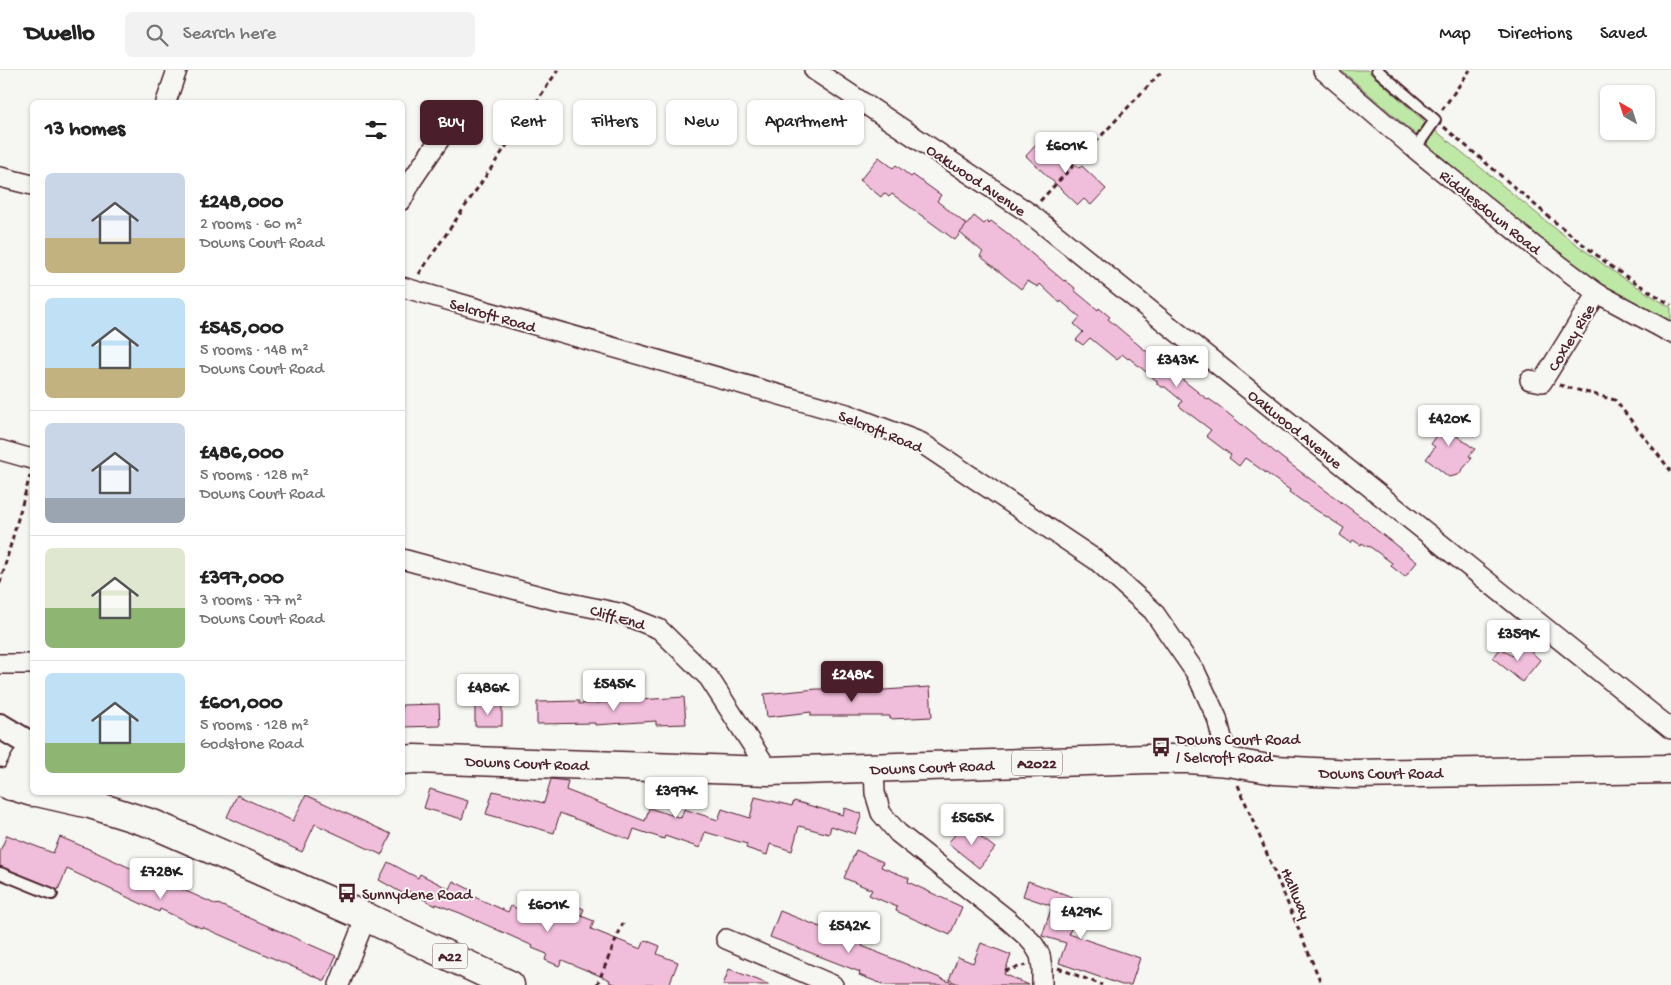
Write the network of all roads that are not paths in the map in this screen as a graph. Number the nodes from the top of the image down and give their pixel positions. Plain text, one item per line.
1 (177, 70) edge
2 (814, 70) edge
3 (1323, 70) edge
4 (1378, 70) edge
5 (167, 100) edge
6 (436, 145) edge
7 (1415, 149) junction
8 (0, 176) edge
9 (30, 184) edge
10 (405, 194) edge
11 (406, 288) edge
12 (1597, 293) junction
13 (1671, 333) edge
14 (1542, 382) road end
15 (0, 450) edge
16 (30, 466) edge
17 (405, 560) edge
18 (0, 664) edge
19 (30, 664) edge
20 (0, 726) edge
21 (1671, 730) edge
22 (30, 743) edge
23 (30, 756) edge
24 (405, 760) edge
25 (1228, 762) junction
26 (874, 768) junction
27 (1671, 769) edge
28 (769, 771) junction
29 (20, 788) edge
30 (51, 795) edge
31 (0, 873) edge
32 (52, 894) dead end
33 (366, 917) junction
34 (726, 939) dead end
35 (1042, 981) edge
36 (339, 985) edge
37 (510, 985) edge
38 (833, 985) edge

1 - 5 street
2 - 21 street, Oakwood Avenue
3 - 7 street, Riddlesdown Road
4 - 7 lane
6 - 10 street
7 - 12 street, Riddlesdown Road
8 - 9 street
11 - 25 street, Selcroft Road
12 - 13 street, Riddlesdown Road
12 - 14 street, Coxley Rise
15 - 16 street
17 - 28 street, Cliff End
18 - 19 street
20 - 22 street
23 - 29 main road
24 - 28 main road, Downs Court Road / A2022
25 - 26 main road, Downs Court Road / A2022
25 - 27 main road, Downs Court Road / A2022
26 - 28 main road, Downs Court Road / A2022
26 - 35 street
30 - 33 main road, A22
31 - 32 lane
33 - 36 street
33 - 37 main road, A22
34 - 38 street

